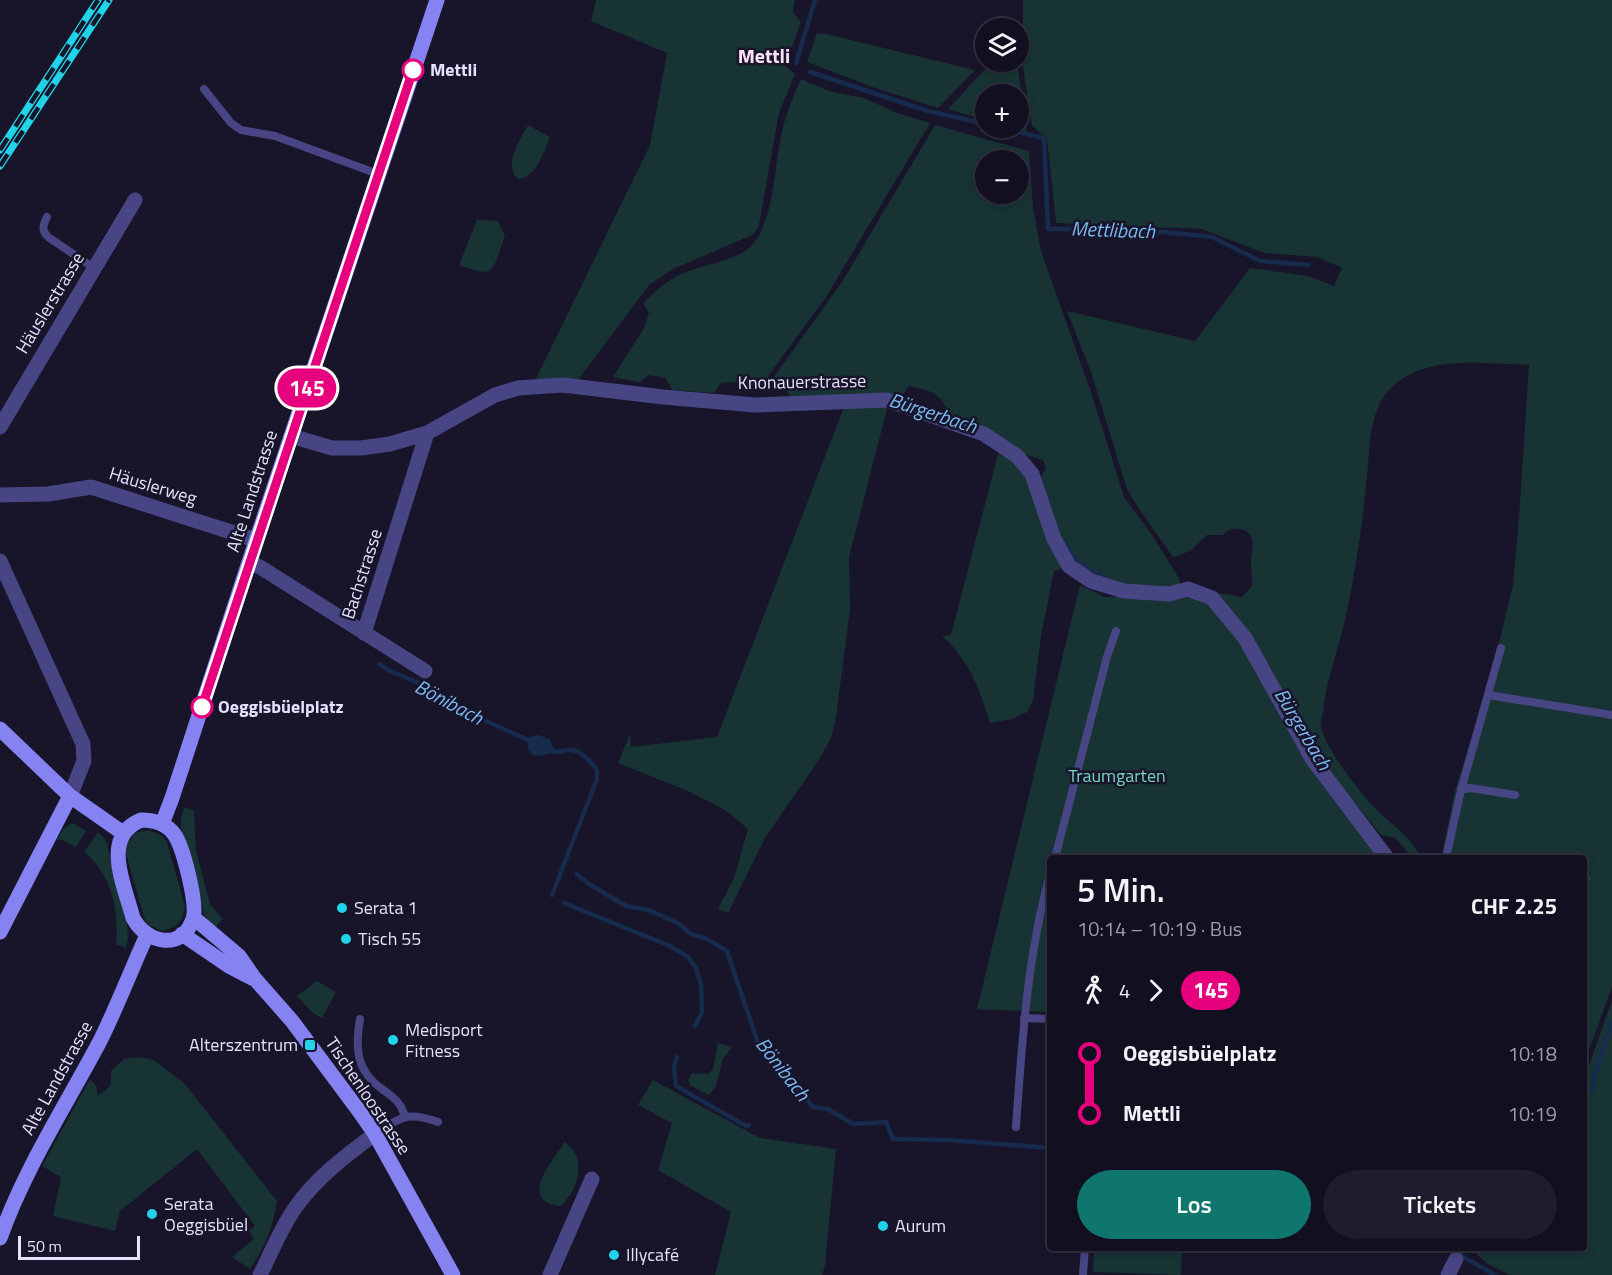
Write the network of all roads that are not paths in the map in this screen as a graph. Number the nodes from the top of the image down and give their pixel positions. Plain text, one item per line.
1 (437, 0) edge
2 (204, 89) dead end
3 (378, 174) junction
4 (135, 200) dead end
5 (47, 217) dead end
6 (94, 268) junction
7 (0, 427) edge
8 (427, 433) junction
9 (291, 436) junction
10 (0, 495) edge
11 (256, 540) junction
12 (0, 561) edge
13 (249, 562) junction
14 (1116, 631) dead end
15 (364, 633) junction
16 (1501, 648) dead end
17 (425, 671) dead end
18 (1488, 695) junction
19 (1612, 715) edge
20 (0, 729) edge
21 (1461, 790) junction
22 (1515, 795) dead end
23 (70, 796) junction
24 (162, 824) junction
25 (123, 833) junction
26 (1056, 855) edge
27 (1385, 855) edge
28 (1447, 855) edge
29 (1047, 901) edge
30 (194, 918) junction
31 (0, 932) edge
32 (182, 933) junction
33 (147, 935) junction
34 (255, 980) junction
35 (360, 1018) dead end
36 (1024, 1018) junction
37 (1047, 1019) edge
38 (405, 1117) junction
39 (438, 1122) dead end
40 (1016, 1127) dead end
41 (375, 1134) junction
42 (592, 1179) dead end
43 (0, 1238) edge
44 (1084, 1251) edge
45 (1455, 1259) dead end
46 (260, 1275) edge
47 (453, 1275) edge
48 (550, 1275) edge
49 (1083, 1275) edge
50 (1448, 1275) edge

1 - 3 main road, Alte Landstrasse
2 - 3 lane
3 - 9 main road, Alte Landstrasse
4 - 6 street, Häuslerstrasse
5 - 6 lane
6 - 7 street, Häuslerstrasse
8 - 9 street, Knonauerstrasse
8 - 15 street, Bachstrasse
8 - 27 street, Knonauerstrasse
9 - 11 main road, Alte Landstrasse
10 - 11 street, Häuslerweg
11 - 13 main road, Alte Landstrasse
12 - 23 street
13 - 15 street, Bachstrasse
13 - 24 main road, Alte Landstrasse
14 - 26 lane
15 - 17 street
16 - 18 lane
18 - 19 lane
18 - 21 lane
20 - 23 main road
21 - 22 lane
21 - 28 lane
23 - 25 main road
23 - 31 main road
24 - 25 main road
24 - 30 main road
25 - 33 main road
29 - 36 lane
30 - 32 main road
30 - 34 main road, Tischenloostrasse
32 - 33 main road
32 - 34 main road, Tischenloostrasse
33 - 43 main road, Alte Landstrasse
34 - 41 main road, Tischenloostrasse
35 - 38 lane
36 - 37 lane
36 - 40 lane
38 - 39 lane
38 - 41 lane
41 - 46 street
41 - 47 main road, Tischenloostrasse
42 - 48 street
44 - 49 lane
45 - 50 street

